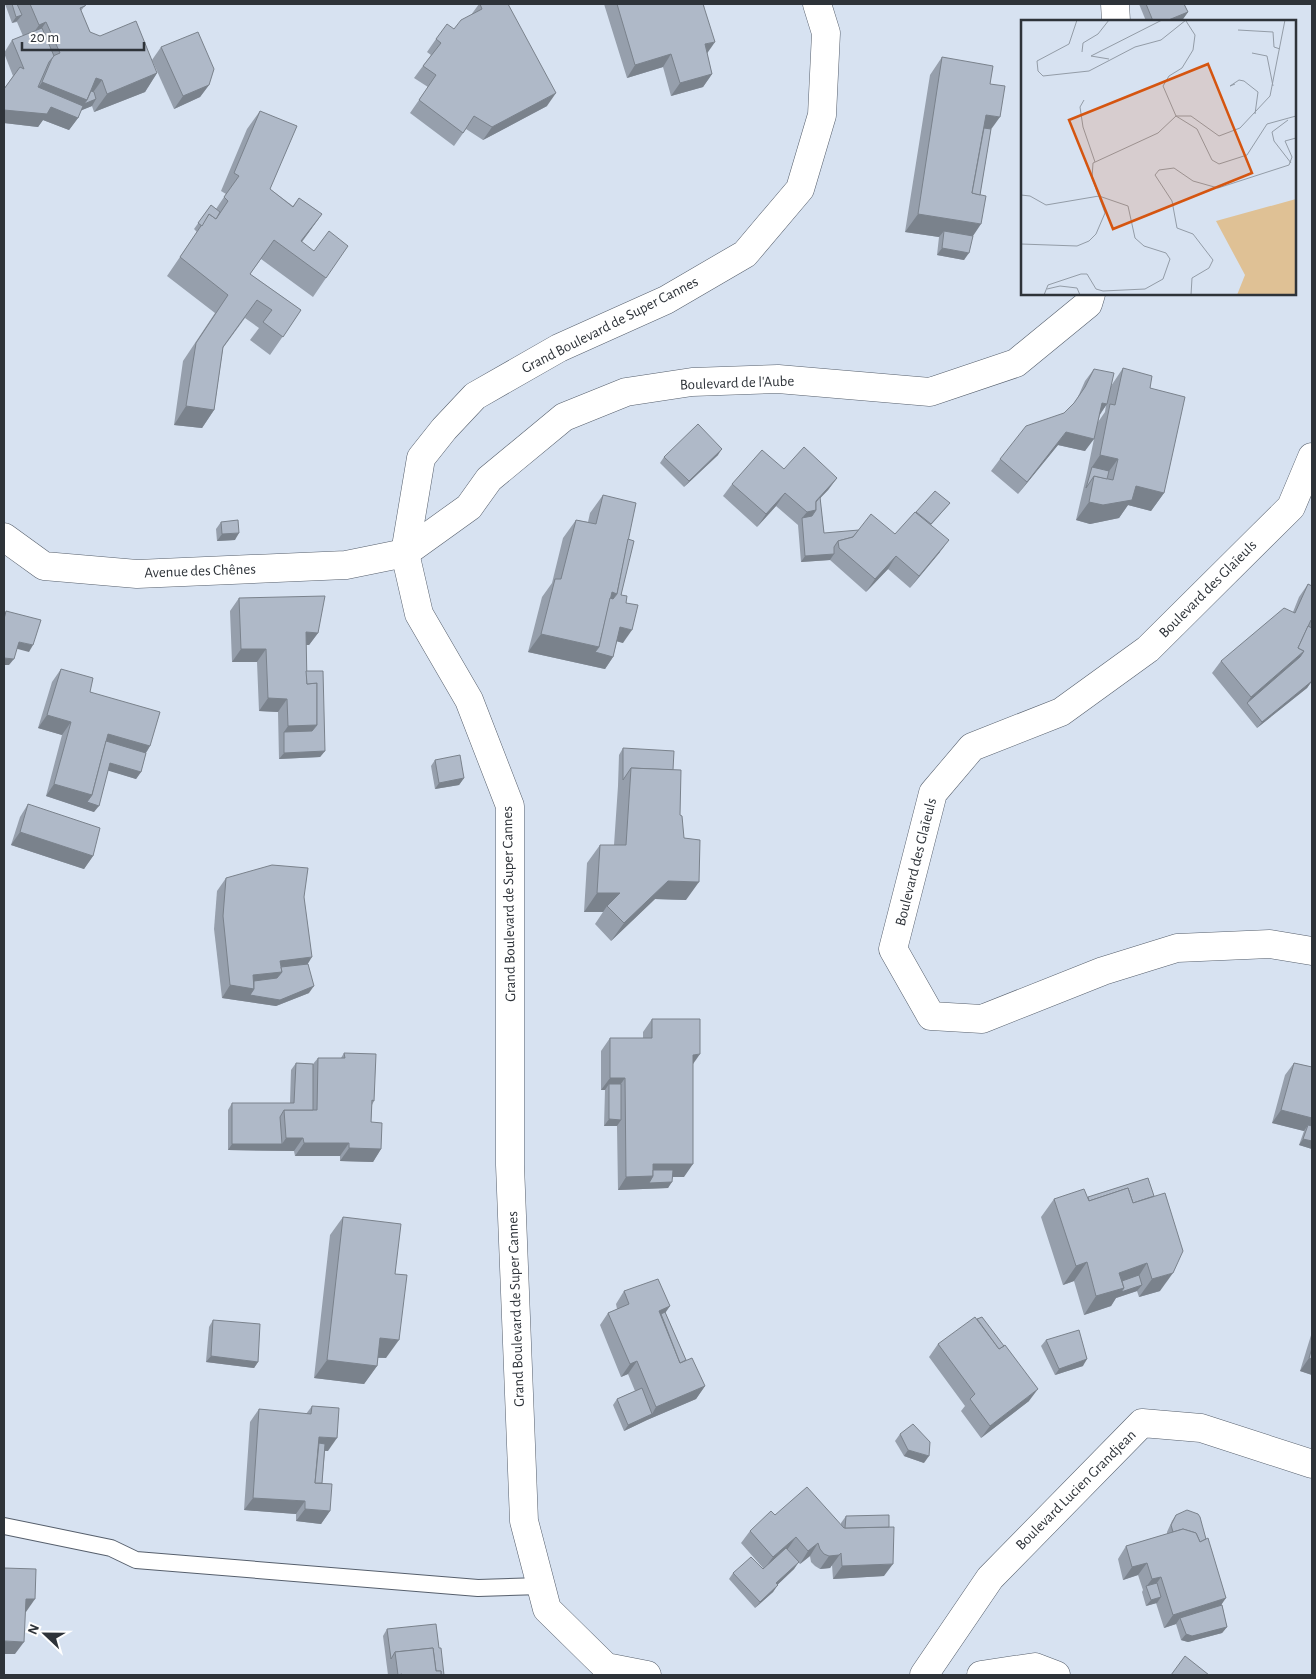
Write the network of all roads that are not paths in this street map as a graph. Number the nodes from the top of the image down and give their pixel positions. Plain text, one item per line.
1 (817, 4) edge
2 (1115, 4) edge
3 (1116, 20) edge
4 (1091, 295) edge
5 (1312, 457) edge
6 (4, 537) edge
7 (405, 553) junction
8 (1312, 951) edge
9 (1312, 1464) edge
10 (4, 1526) edge
11 (541, 1586) junction
12 (646, 1675) edge
13 (924, 1675) edge
14 (981, 1675) edge
15 (1056, 1675) edge

1 - 7 street, Grand Boulevard de Super Cannes
2 - 3 street
4 - 7 street, Boulevard de l'Aube
5 - 8 street, Boulevard des Glaïeuls
6 - 7 street, Avenue des Chênes
7 - 11 street, Grand Boulevard de Super Cannes
9 - 13 street, Boulevard Lucien Grandjean
10 - 11 lane
11 - 12 street, Grand Boulevard de Super Cannes
14 - 15 street

